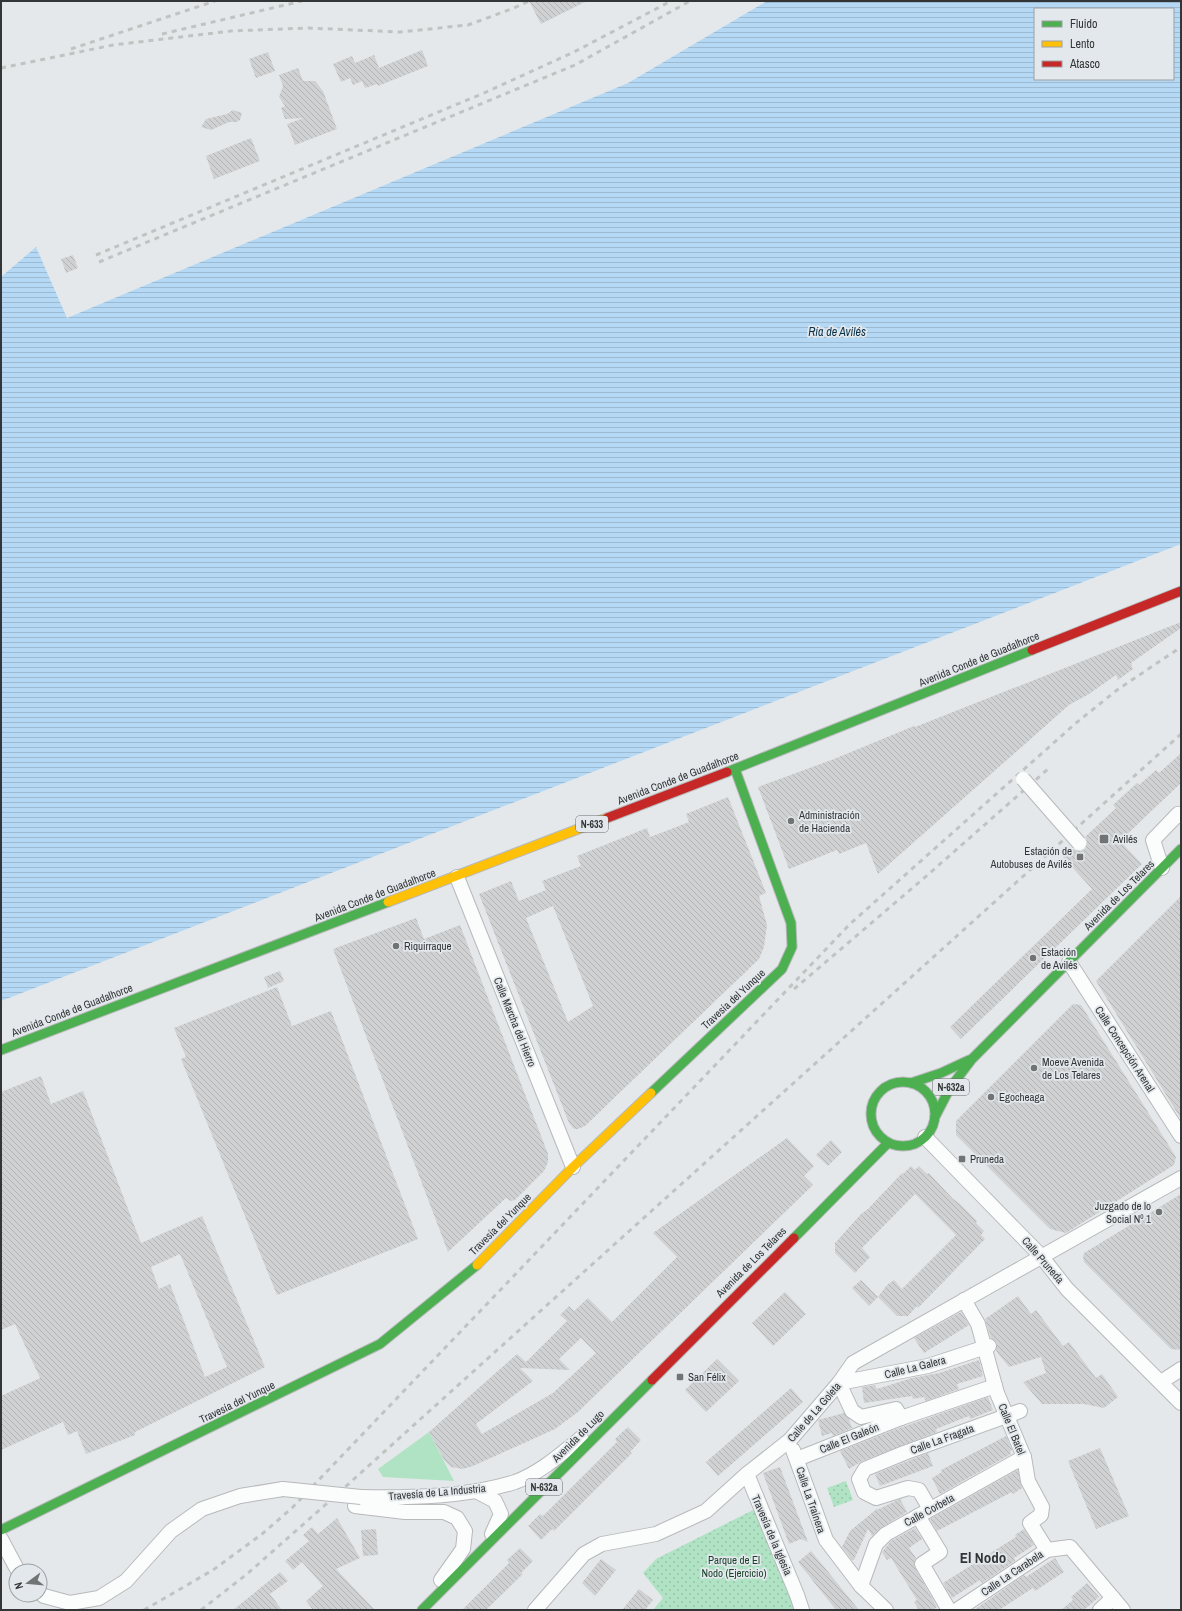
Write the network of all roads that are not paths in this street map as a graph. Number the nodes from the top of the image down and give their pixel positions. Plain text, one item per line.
1 (1181, 591) edge
2 (735, 769) junction
3 (1023, 779) dead end
4 (1181, 816) edge
5 (1079, 843) dead end
6 (1181, 849) edge
7 (1162, 868) junction
8 (457, 877) junction
9 (1069, 962) junction
10 (1, 1050) edge
11 (972, 1059) junction
12 (911, 1083) junction
13 (935, 1117) junction
14 (872, 1125) junction
15 (1181, 1136) edge
16 (925, 1137) junction
17 (867, 1139) dead end
18 (888, 1143) junction
19 (860, 1160) dead end
20 (573, 1167) junction
21 (854, 1177) junction
22 (1181, 1178) edge
23 (1041, 1256) junction
24 (964, 1300) junction
25 (987, 1346) junction
26 (666, 1365) junction
27 (1181, 1369) edge
28 (1161, 1382) junction
29 (839, 1384) junction
30 (996, 1389) junction
31 (1181, 1403) edge
32 (1013, 1414) junction
33 (901, 1418) junction
34 (790, 1440) junction
35 (1024, 1457) junction
36 (797, 1459) junction
37 (747, 1474) junction
38 (476, 1491) junction
39 (358, 1501) junction
40 (924, 1512) junction
41 (1, 1530) edge
42 (1, 1540) edge
43 (486, 1547) junction
44 (1047, 1550) junction
45 (14, 1563) edge
46 (861, 1586) junction
47 (797, 1595) junction
48 (48, 1597) edge
49 (1113, 1598) junction
50 (421, 1610) edge
51 (535, 1610) edge
52 (802, 1610) edge
53 (808, 1610) edge
54 (886, 1610) edge
55 (949, 1610) edge
56 (957, 1610) edge
57 (1100, 1610) edge
58 (1123, 1610) edge

1 - 2 main road, Avenida Conde de Guadalhorce / N-633
2 - 8 main road, Avenida Conde de Guadalhorce / N-633
2 - 20 main road, Travesía del Yunque
3 - 5 street, bridge
4 - 7 street
6 - 7 main road, Avenida de Los Telares / N-632a
7 - 9 main road, Avenida de Los Telares / N-632a
8 - 10 main road, Avenida Conde de Guadalhorce / N-633
8 - 20 street, Calle Marcha del Hierro
9 - 11 main road, Avenida de Los Telares / N-632a
9 - 15 street, Calle Concepción Arenal
11 - 12 main road, Avenida de Los Telares / N-632a
11 - 13 main road, Avenida de Los Telares / N-632a
12 - 13 main road, N-632a
12 - 14 main road, N-632a
13 - 16 main road, N-632a
14 - 17 main road, N-632a
14 - 18 main road
16 - 18 main road
16 - 23 street, Calle Pruneda
18 - 21 main road, Avenida de Los Telares / N-632a
19 - 21 main road, Avenida de Los Telares / N-632a
20 - 41 main road, Travesía del Yunque
21 - 26 main road, Avenida de Los Telares / N-632a
22 - 23 street, Calle de La Goleta
23 - 24 street, Calle de La Goleta
23 - 28 street, Calle Pruneda
24 - 25 street, Calle El Batel
24 - 29 street, Calle de La Goleta
25 - 29 street, Calle La Galera
25 - 30 street, Calle El Batel
26 - 38 street, Travesía de La Industria
26 - 43 main road, Avenida de Lugo / N-632a
27 - 28 street
28 - 31 street, Calle Pruneda
29 - 33 street, Calle El Galeón
29 - 34 street, Calle de La Goleta
30 - 32 street, Calle El Batel
30 - 33 street, Calle El Galeón
32 - 35 street, Calle El Batel
32 - 40 street, Calle La Fragata
33 - 36 street, Calle El Galeón
34 - 36 street, Calle La Trainera
34 - 37 street, Calle de La Goleta
35 - 40 street, Calle Corbeta
35 - 44 street, Calle El Batel
36 - 46 street, Calle La Trainera
37 - 47 street, Travesía de la Iglesia
37 - 51 street, Calle de La Goleta
38 - 39 street, Travesía de La Industria
38 - 43 street
39 - 48 street, Travesía de La Industria, bridge
39 - 50 street, Travesía de La Industria
40 - 46 street, Calle Corbeta
40 - 55 street
42 - 45 street
43 - 50 main road, Avenida de Lugo / N-632a
44 - 49 street
44 - 56 street, Calle La Carabela
46 - 54 street, Calle La Trainera
47 - 52 street, Travesía de la Iglesia
47 - 53 street, Travesía de la Iglesia
49 - 57 street
49 - 58 street

